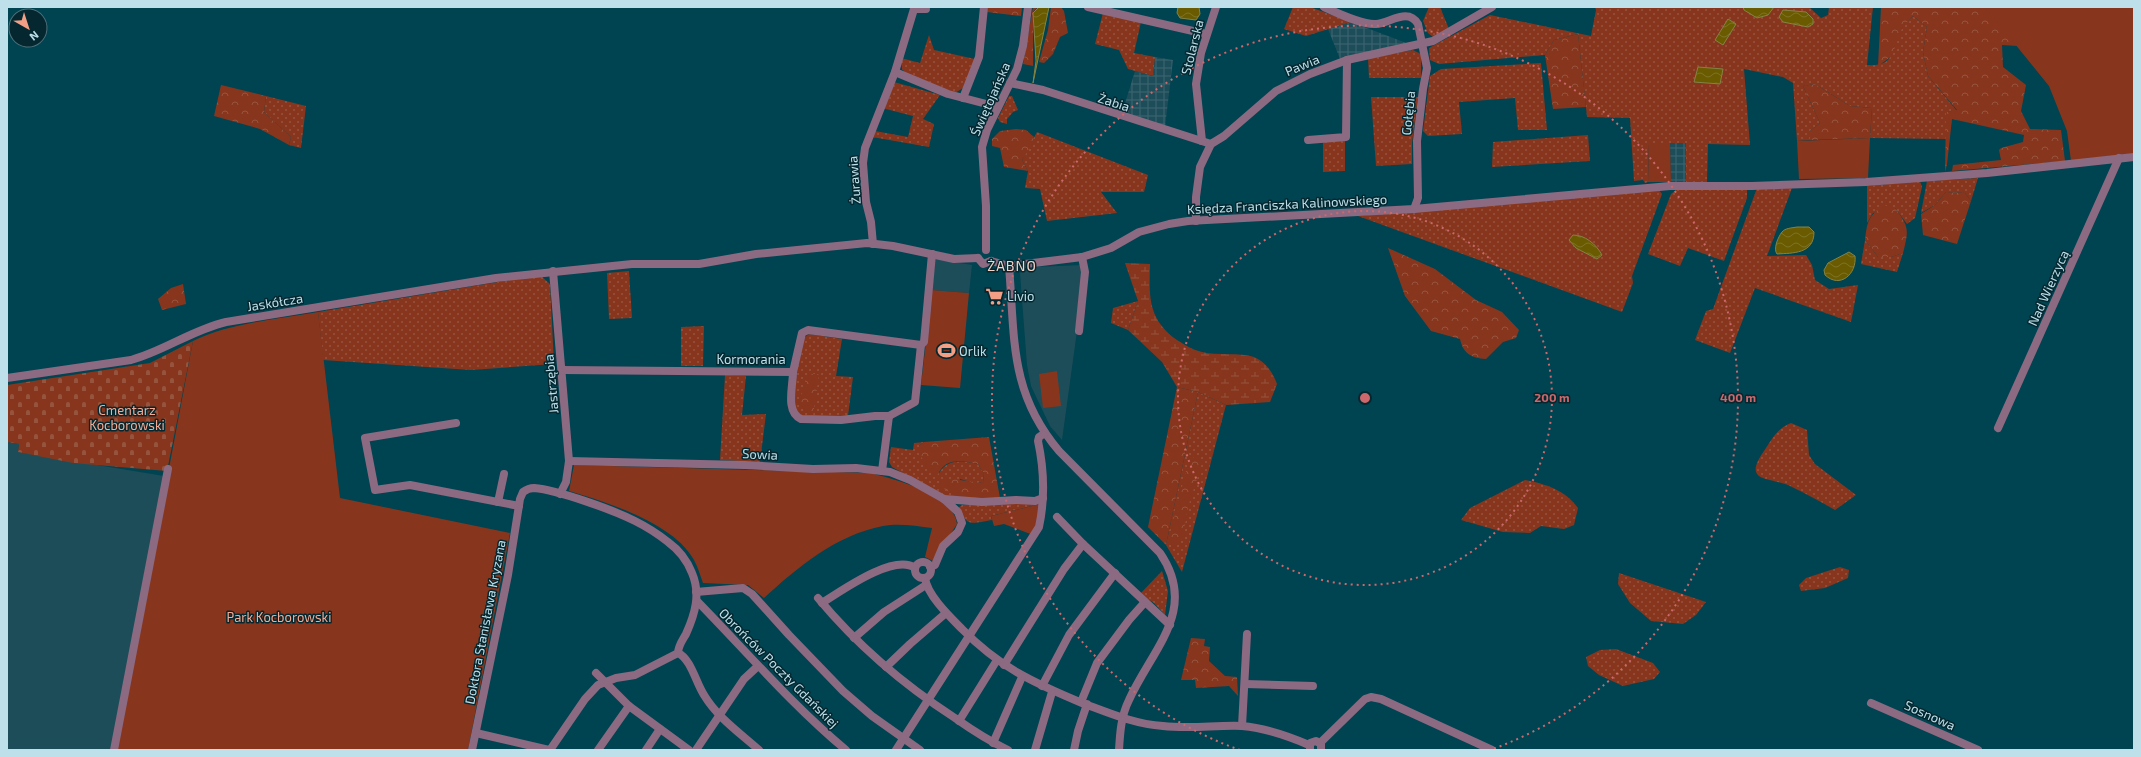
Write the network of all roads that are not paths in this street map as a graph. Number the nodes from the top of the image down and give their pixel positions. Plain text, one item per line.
1 (984, 7) edge
2 (1028, 7) edge
3 (1088, 7) edge
4 (1216, 7) edge
5 (1324, 7) edge
6 (1492, 8) edge
7 (926, 9) dead end
8 (1206, 34) junction
9 (1422, 44) junction
10 (1347, 60) junction
11 (895, 72) junction
12 (1010, 83) junction
13 (963, 98) junction
14 (998, 107) junction
15 (1308, 140) dead end
16 (1202, 141) junction
17 (1211, 144) junction
18 (2134, 157) edge
19 (2119, 158) junction
20 (1418, 185) junction
21 (1433, 207) junction
22 (1414, 209) junction
23 (1196, 221) junction
24 (873, 244) junction
25 (986, 250) junction
26 (932, 254) junction
27 (1082, 257) junction
28 (978, 258) junction
29 (991, 261) junction
30 (1009, 266) junction
31 (553, 272) junction
32 (1079, 331) dead end
33 (921, 345) junction
34 (562, 370) junction
35 (793, 372) junction
36 (7, 378) edge
37 (889, 416) junction
38 (456, 423) dead end
39 (1998, 428) dead end
40 (1045, 434) junction
41 (569, 461) junction
42 (168, 469) dead end
43 (882, 471) junction
44 (504, 474) dead end
45 (560, 494) junction
46 (1043, 498) junction
47 (944, 499) junction
48 (498, 502) junction
49 (520, 502) junction
50 (1057, 517) dead end
51 (1083, 544) junction
52 (930, 567) junction
53 (915, 568) junction
54 (1115, 573) junction
55 (925, 582) junction
56 (696, 592) junction
57 (697, 601) junction
58 (1145, 602) junction
59 (946, 613) junction
60 (1170, 625) junction
61 (1247, 634) dead end
62 (969, 637) junction
63 (854, 638) junction
64 (678, 653) junction
65 (1001, 663) junction
66 (758, 666) junction
67 (886, 667) junction
68 (596, 672) dead end
69 (1022, 677) junction
70 (605, 681) junction
71 (1245, 684) junction
72 (1042, 686) junction
73 (1313, 686) dead end
74 (1052, 692) junction
75 (928, 701) junction
76 (1084, 703) junction
77 (1872, 703) dead end
78 (629, 706) junction
79 (719, 715) junction
80 (1122, 718) junction
81 (959, 721) junction
82 (1242, 726) junction
83 (660, 729) junction
84 (476, 733) junction
85 (903, 739) junction
86 (993, 743) junction
87 (1320, 746) edge
88 (1310, 747) edge
89 (114, 750) edge
90 (472, 750) edge
91 (549, 750) edge
92 (598, 750) edge
93 (646, 750) edge
94 (689, 750) edge
95 (696, 750) edge
96 (759, 750) edge
97 (846, 750) edge
98 (896, 750) edge
99 (920, 750) edge
100 (1008, 750) edge
101 (1036, 750) edge
102 (1074, 750) edge
103 (1119, 750) edge
104 (1492, 750) edge
105 (1978, 750) edge

1 - 13 street
2 - 12 street, Świętojańska
3 - 8 street
4 - 8 street, Stolarska
5 - 9 street, Gołębia
6 - 9 street, Pawia
7 - 11 street, Żurawia
8 - 16 street, Stolarska
9 - 10 street, Pawia
9 - 20 street, Gołębia
10 - 15 street
10 - 17 street, Pawia
11 - 13 street
11 - 24 street, Żurawia
12 - 14 street, Świętojańska
12 - 16 street, Żabia
13 - 14 street
14 - 25 street, Świętojańska
16 - 17 street, Żabia
17 - 23 street, Pawia
18 - 19 street, Księdza Franciszka Kalinowskiego
19 - 21 street, Księdza Franciszka Kalinowskiego
19 - 39 street, Nad Wierzycą
20 - 21 street, Gołębia
20 - 22 street, Gołębia
21 - 22 street, Księdza Franciszka Kalinowskiego
22 - 23 street, Księdza Franciszka Kalinowskiego
23 - 27 street, Księdza Franciszka Kalinowskiego
24 - 26 street
24 - 31 street
25 - 28 street
25 - 29 street
26 - 28 street
26 - 33 street
27 - 30 street, Księdza Franciszka Kalinowskiego
27 - 32 street
28 - 29 street
29 - 30 street, Księdza Franciszka Kalinowskiego
30 - 40 street
31 - 34 street, Jastrzębia
31 - 36 street, Jaskółcza
33 - 35 street
33 - 37 street
34 - 35 street, Kormorania
34 - 41 street, Jastrzębia
35 - 37 street, Kormorania
37 - 43 street
38 - 48 street
40 - 46 street
40 - 60 street
41 - 43 street, Sowia
41 - 45 street, Jastrzębia
42 - 89 street
43 - 47 street, Sowia
44 - 48 street
45 - 49 street
45 - 56 street
46 - 47 street, Sowia
46 - 62 street
47 - 52 street, Sowia
48 - 49 street
49 - 84 street, Doktora Stanisława Kryzana
50 - 51 street
51 - 54 street
51 - 65 street
52 - 53 street
52 - 55 street
53 - 55 street
53 - 63 street
54 - 58 street
54 - 72 street
55 - 59 street
55 - 63 street
56 - 57 street
56 - 85 street, Obrońców Poczty Gdańskiej
57 - 64 street
57 - 66 street, Obrońców Poczty Gdańskiej
58 - 60 street
58 - 76 street
59 - 62 street
59 - 67 street
60 - 80 street
61 - 71 street
62 - 65 street
62 - 75 street
63 - 67 street
64 - 70 street
64 - 79 street
65 - 69 street
65 - 81 street
66 - 79 street
66 - 97 street, Obrońców Poczty Gdańskiej
67 - 75 street
68 - 70 street
69 - 72 street
69 - 86 street
70 - 78 street
70 - 91 street
71 - 73 street
71 - 82 street
72 - 74 street
74 - 76 street
74 - 101 street
75 - 81 street
75 - 85 street
76 - 80 street
76 - 102 street
77 - 105 street, Sosnowa
78 - 83 street
78 - 92 street
79 - 95 street
79 - 96 street
80 - 82 street
80 - 103 street
81 - 86 street
82 - 88 street
83 - 93 street
83 - 94 street
84 - 90 street, Doktora Stanisława Kryzana
84 - 91 street
85 - 98 street
85 - 99 street, Obrońców Poczty Gdańskiej
86 - 100 street
87 - 88 street
87 - 104 street

